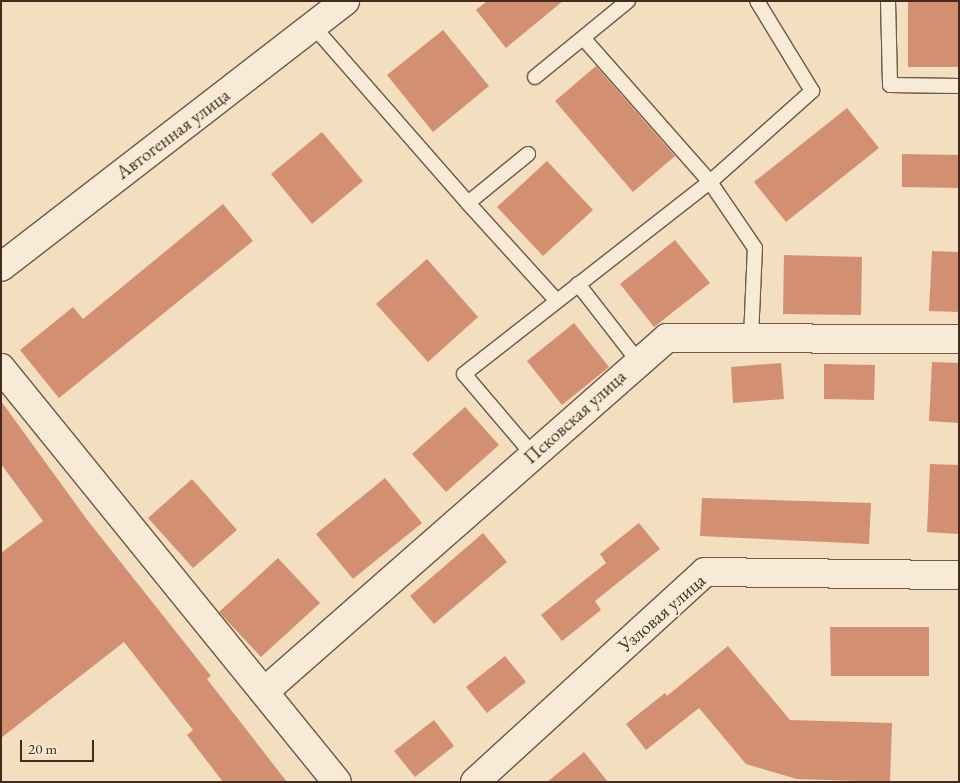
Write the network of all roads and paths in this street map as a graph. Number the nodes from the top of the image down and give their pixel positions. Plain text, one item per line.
1 (345, 1) edge
2 (628, 1) edge
3 (756, 1) edge
4 (888, 1) edge
5 (314, 27) junction
6 (584, 40) junction
7 (535, 77) dead end
8 (959, 86) edge
9 (528, 154) dead end
10 (710, 182) junction
11 (468, 203) junction
12 (1, 267) edge
13 (578, 284) junction
14 (557, 301) junction
15 (751, 338) junction
16 (959, 339) edge
17 (638, 362) junction
18 (1, 368) edge
19 (532, 455) junction
20 (959, 575) edge
21 (265, 691) junction
22 (337, 782) edge
23 (475, 782) edge

1 - 5 street, Автогенная улица
2 - 6 lane
3 - 10 lane
4 - 8 lane
5 - 11 lane
5 - 12 street, Автогенная улица
6 - 7 lane
6 - 10 lane
9 - 11 lane
10 - 13 lane
10 - 15 lane
11 - 14 lane
13 - 14 lane
13 - 17 lane
14 - 19 lane
15 - 16 street, Псковская улица
15 - 17 street, Псковская улица
17 - 19 street, Псковская улица
18 - 21 street
19 - 21 street, Псковская улица
20 - 23 street, Узловая улица
21 - 22 street

